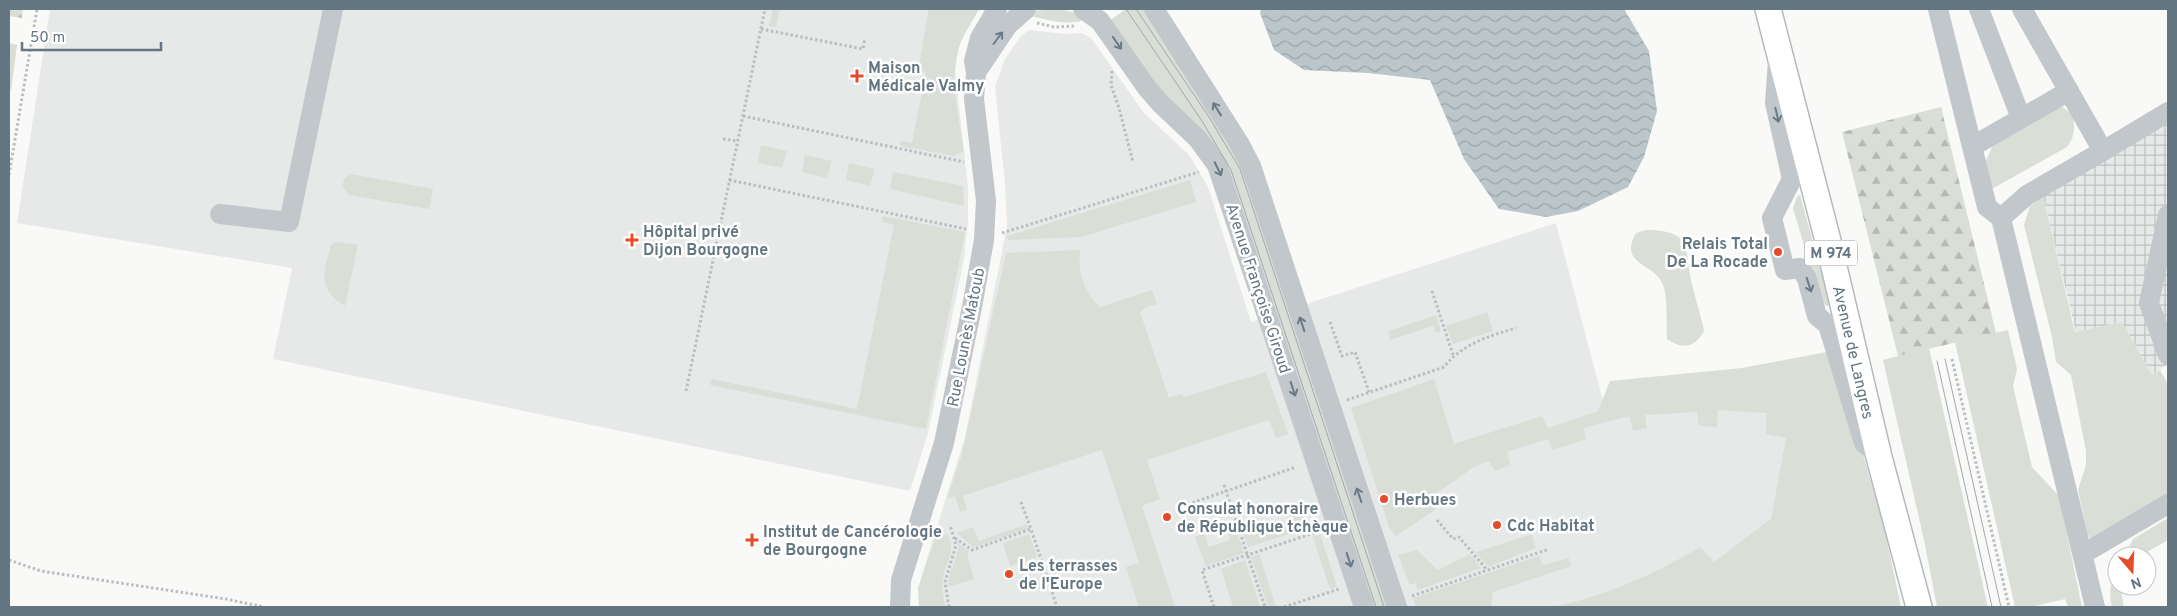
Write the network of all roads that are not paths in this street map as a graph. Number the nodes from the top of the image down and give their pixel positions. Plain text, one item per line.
1 (333, 9) edge
2 (997, 9) edge
3 (1083, 9) edge
4 (1154, 9) edge
5 (1768, 9) edge
6 (1938, 9) edge
7 (1979, 9) edge
8 (2022, 9) edge
9 (1021, 13) edge
10 (1780, 50) junction
11 (976, 72) junction
12 (2069, 91) junction
13 (2168, 112) edge
14 (2021, 118) junction
15 (1973, 146) junction
16 (2103, 151) junction
17 (220, 214) dead end
18 (2168, 215) edge
19 (2001, 218) junction
20 (2167, 346) edge
21 (1880, 457) junction
22 (2168, 504) edge
23 (2083, 554) junction
24 (900, 601) edge
25 (1403, 602) edge
26 (1364, 607) edge
27 (1919, 607) edge
28 (2095, 607) edge

1 - 17 street
2 - 11 street, Rue Lounès Matoub
3 -> 26 street, Avenue Françoise Giroud
25 -> 4 street, Avenue Françoise Giroud
5 - 10 main road, Avenue de Langres / M 974
6 - 15 street
7 - 14 street
8 - 12 street
11 -> 9 street, Rue Lounès Matoub
10 - 21 main road, Avenue de Langres / M 974
10 -> 21 street
11 - 24 street, Rue Lounès Matoub
12 - 14 street
12 - 16 street
13 - 16 street
14 - 15 street
15 - 19 street
16 - 19 street
18 - 20 street
19 - 23 street
21 - 27 main road, Avenue de Langres / M 974
22 - 23 street
23 - 28 street

